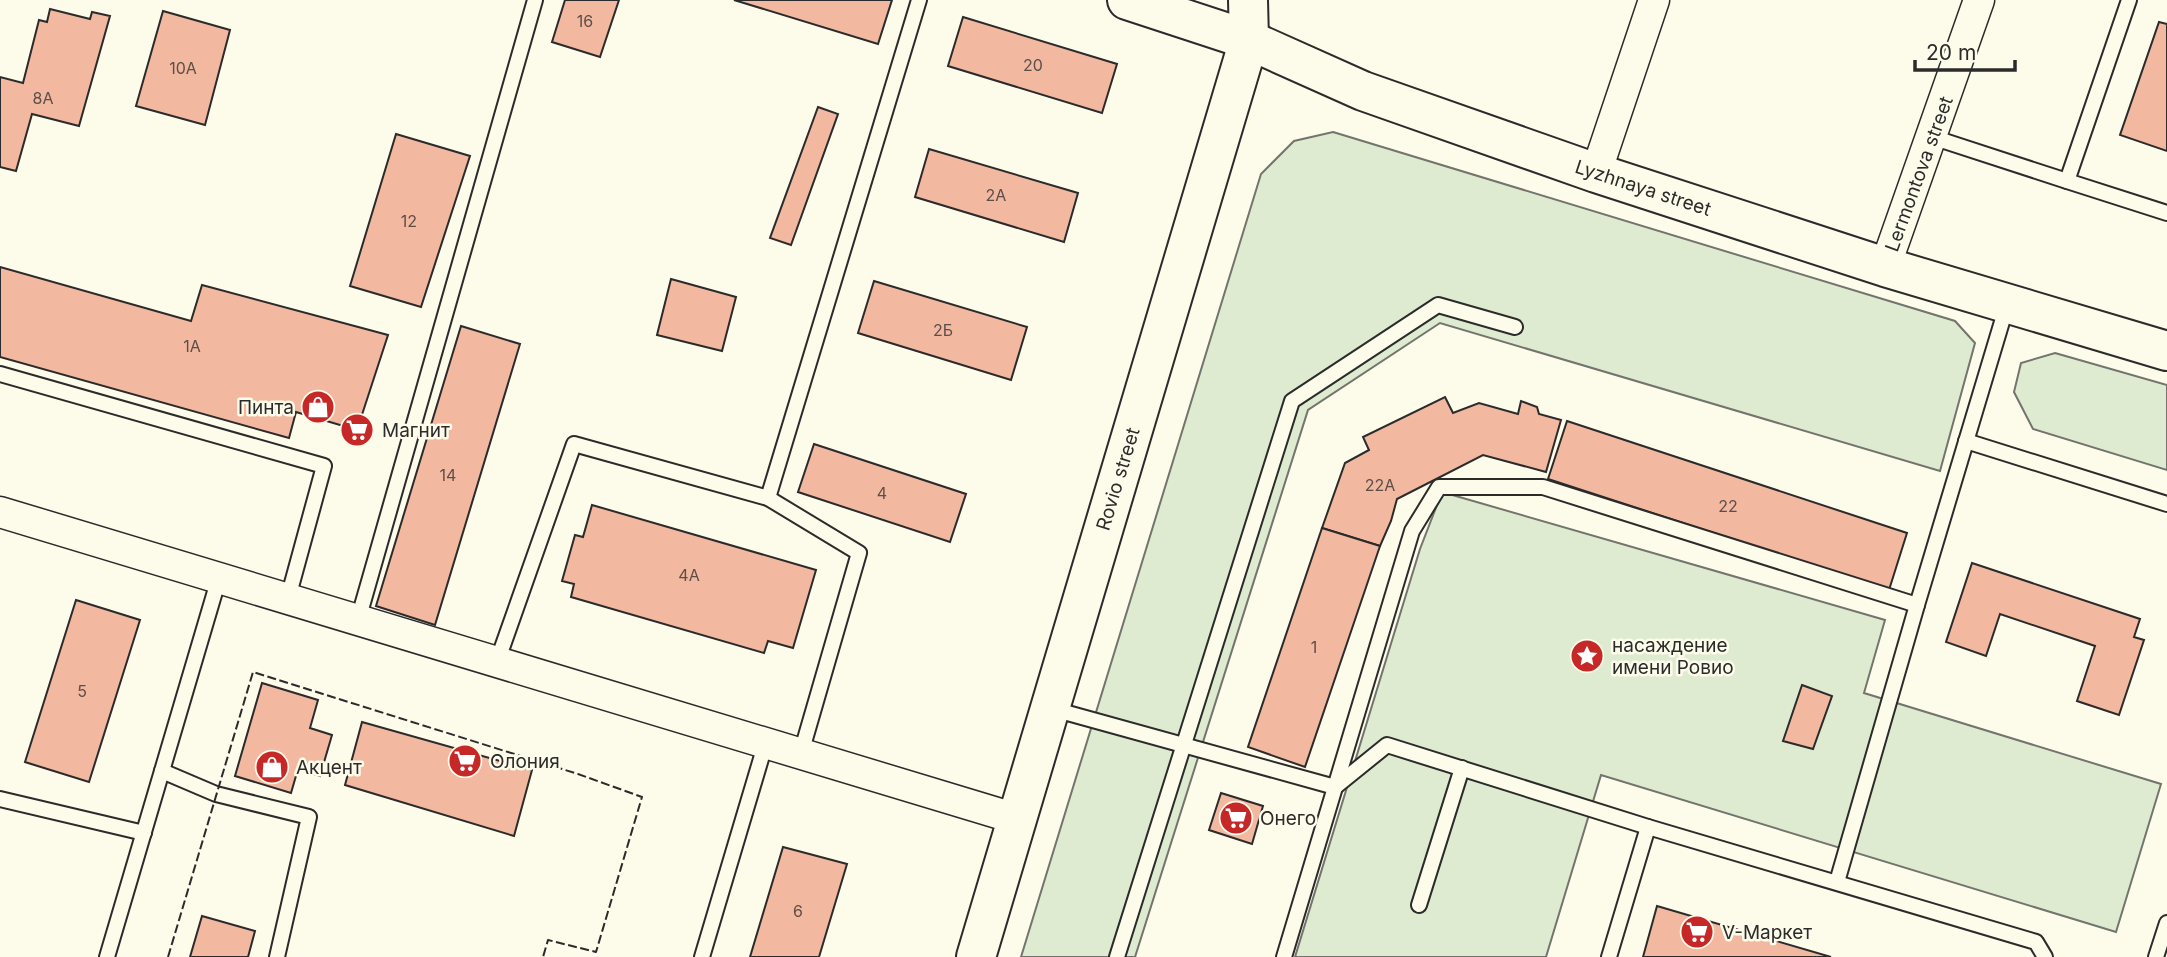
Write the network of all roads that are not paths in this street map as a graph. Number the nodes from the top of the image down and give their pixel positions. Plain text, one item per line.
1 (535, 0) edge
2 (919, 0) edge
3 (1128, 0) edge
4 (1248, 0) edge
5 (1654, 0) edge
6 (1979, 0) edge
7 (2129, 0) edge
8 (1249, 40) junction
9 (1932, 137) junction
10 (1597, 173) junction
11 (2067, 181) junction
12 (2167, 213) edge
13 (1885, 267) junction
14 (2007, 304) junction
15 (1515, 327) dead end
16 (2167, 351) edge
17 (0, 374) edge
18 (1966, 441) junction
19 (768, 498) junction
20 (2167, 504) edge
21 (0, 512) edge
22 (219, 578) junction
23 (288, 598) junction
24 (1917, 605) junction
25 (358, 620) junction
26 (497, 662) junction
27 (1050, 709) junction
28 (766, 742) junction
29 (1183, 747) junction
30 (801, 753) junction
31 (1462, 768) junction
32 (162, 771) junction
33 (1335, 788) junction
34 (0, 799) edge
35 (1017, 819) junction
36 (1648, 827) junction
37 (144, 833) junction
38 (1837, 882) junction
39 (1419, 905) dead end
40 (2167, 923) edge
41 (107, 957) edge
42 (277, 957) edge
43 (702, 957) edge
44 (976, 957) edge
45 (1117, 957) edge
46 (1284, 957) edge
47 (1609, 957) edge
48 (2045, 957) edge
49 (2156, 957) edge

1 - 25 lane
2 - 19 lane
3 - 8 main road, Lyzhnaya street
4 - 8 main road, Rovio street
5 - 10 street
6 - 9 street, Lermontova street
7 - 11 lane
8 - 10 main road, Lyzhnaya street
8 - 27 main road, Rovio street
9 - 11 lane
9 - 13 street, Lermontova street
10 - 13 main road, Lyzhnaya street
11 - 12 lane
13 - 14 main road, Lyzhnaya street
14 - 16 main road, Lyzhnaya street
14 - 18 lane
15 - 29 lane
17 - 23 lane
18 - 20 lane
18 - 24 lane
19 - 26 lane
19 - 30 lane
21 - 22 street
22 - 23 street
22 - 32 lane
23 - 25 street
24 - 33 lane
24 - 38 lane
25 - 26 street
26 - 28 street
27 - 29 lane
27 - 35 main road, Rovio street
28 - 30 street
28 - 43 lane
29 - 33 lane
29 - 45 lane
30 - 35 street
31 - 33 lane
31 - 36 lane
31 - 39 lane
32 - 37 lane
32 - 42 lane
33 - 46 lane
34 - 37 lane
35 - 44 main road, Rovio street
36 - 38 lane
36 - 47 lane
37 - 41 lane
38 - 48 lane
40 - 49 lane

